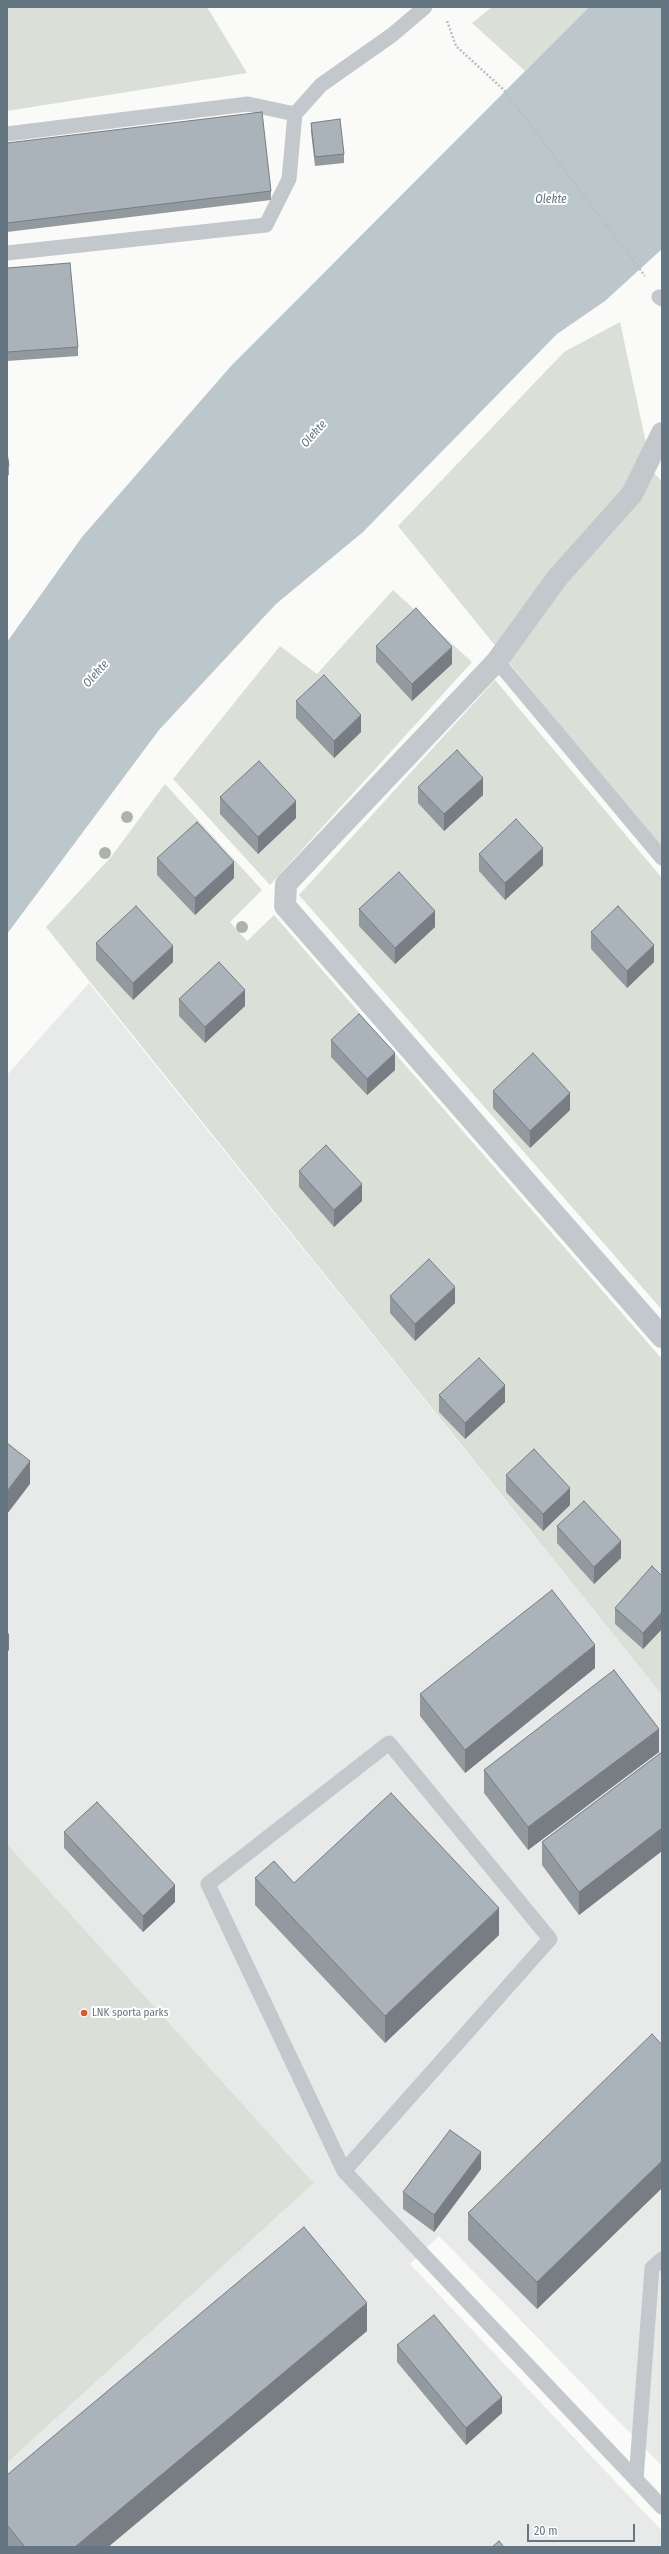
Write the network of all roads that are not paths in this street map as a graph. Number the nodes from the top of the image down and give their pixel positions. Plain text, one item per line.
1 (425, 7) edge
2 (295, 114) junction
3 (7, 134) edge
4 (7, 253) edge
5 (662, 433) edge
6 (498, 661) junction
7 (662, 858) edge
8 (662, 1337) edge
9 (344, 2171) junction
10 (662, 2259) edge
11 (636, 2480) junction
12 (662, 2507) edge

1 - 2 lane
2 - 3 lane
2 - 4 lane
5 - 6 street
6 - 7 lane
6 - 8 street
9 - 9 lane
9 - 11 lane
10 - 11 lane
11 - 12 lane

